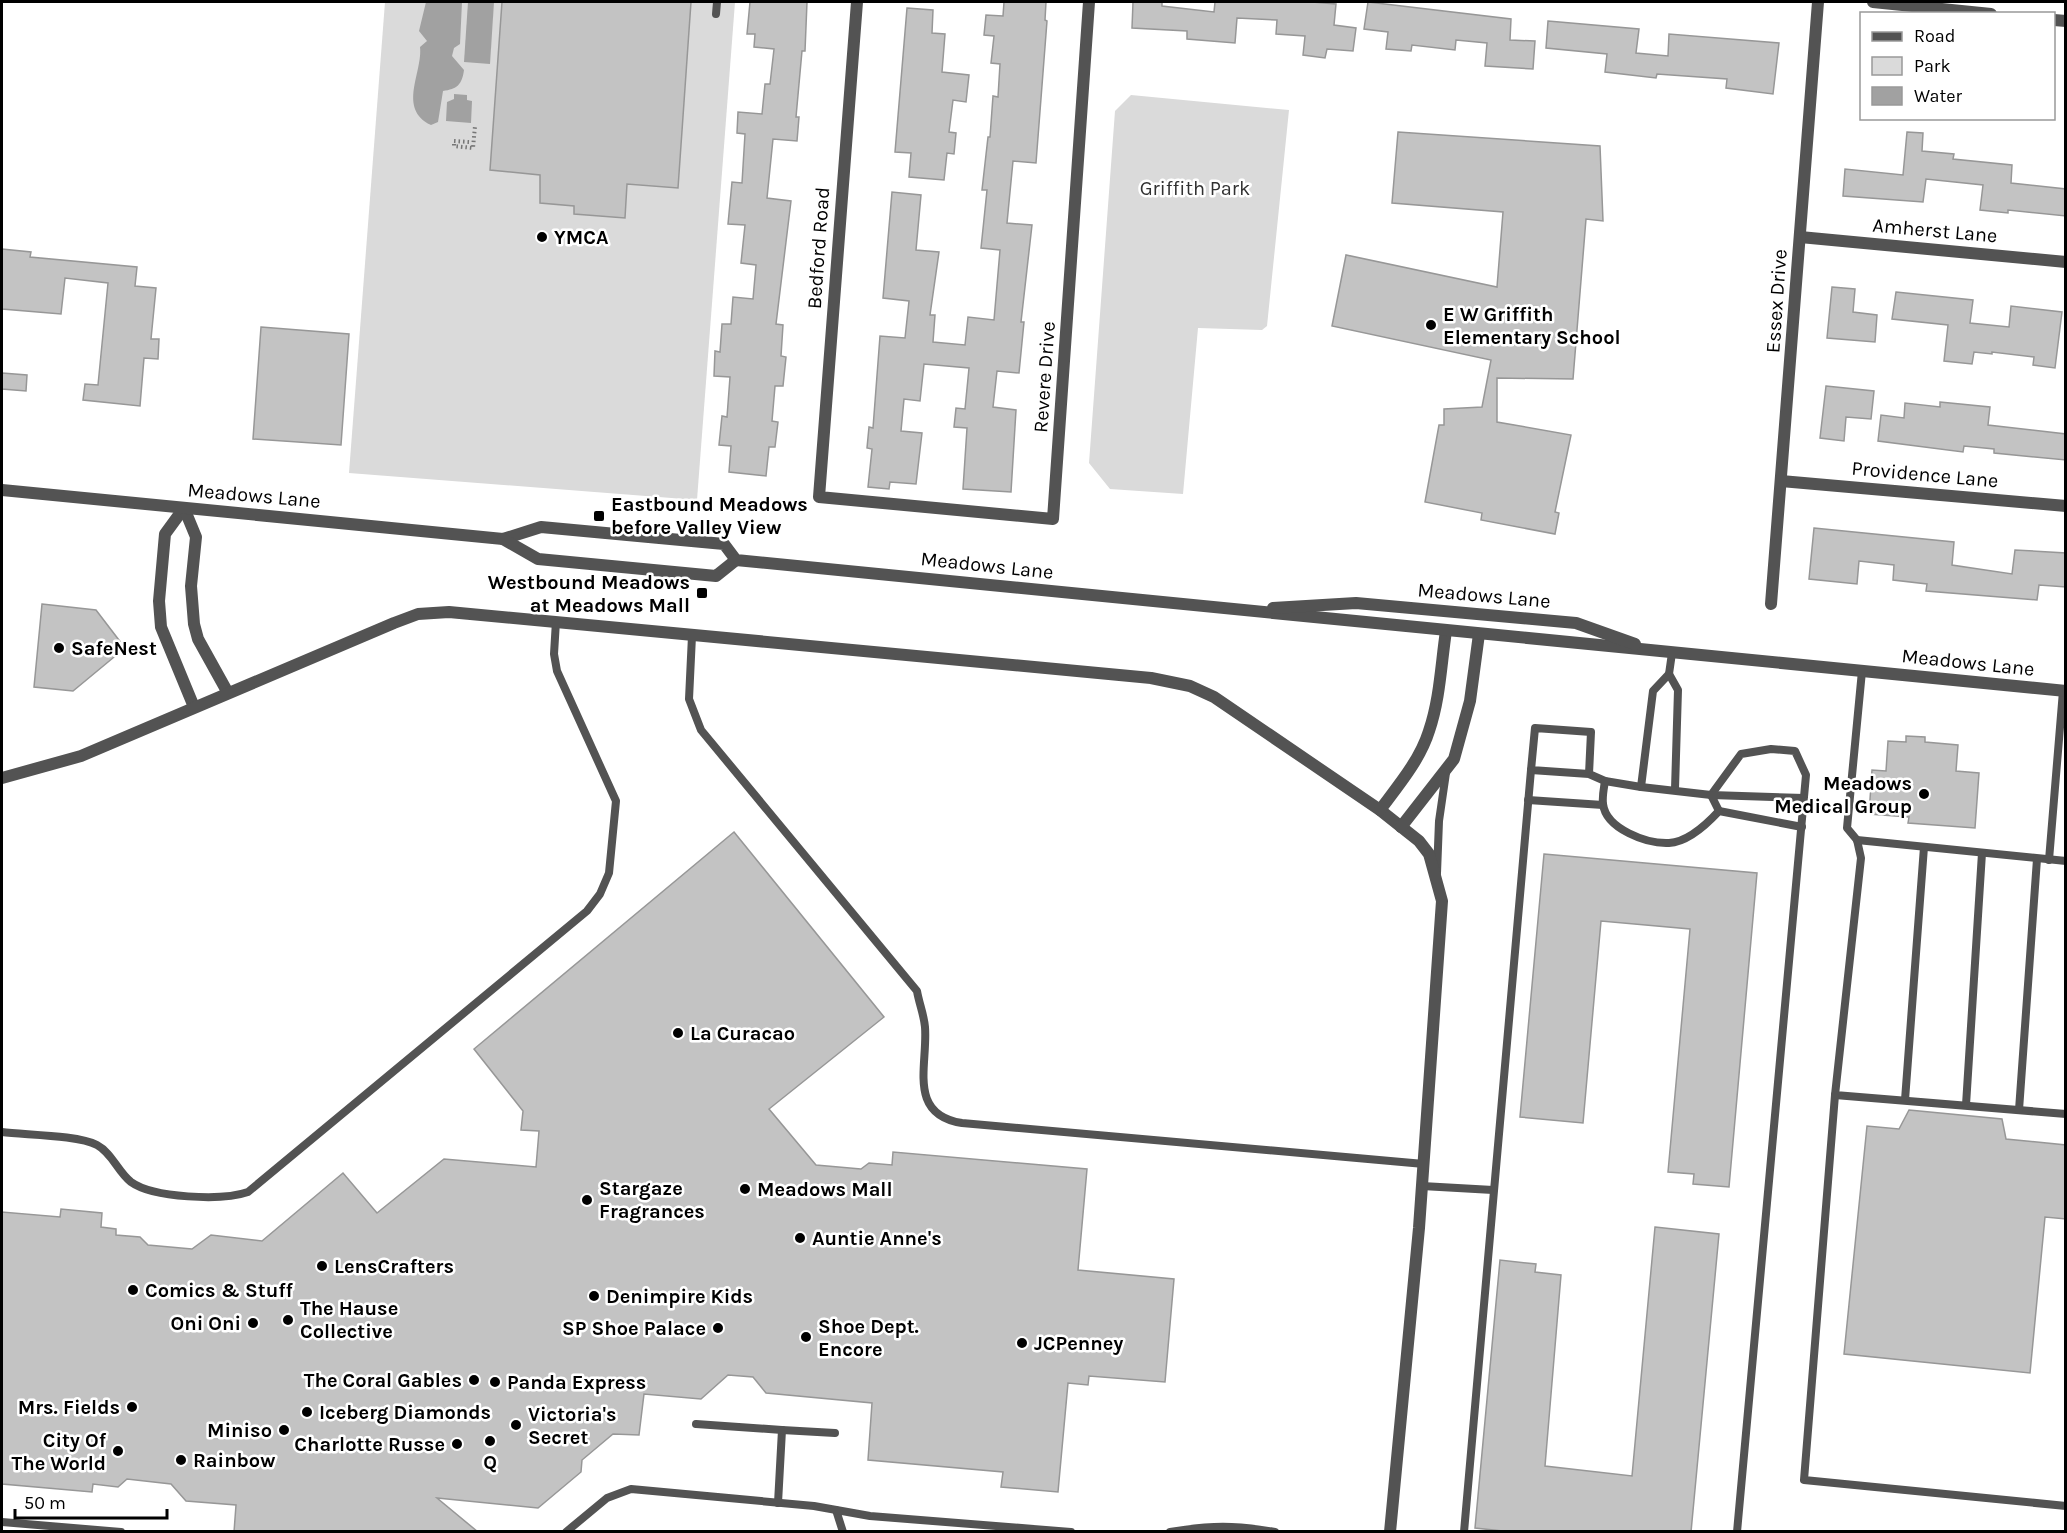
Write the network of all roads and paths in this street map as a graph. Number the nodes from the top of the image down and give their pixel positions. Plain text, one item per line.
1 (717, 2) edge
2 (857, 2) edge
3 (1089, 2) edge
4 (1818, 2) edge
5 (1873, 2) edge
6 (1971, 12) edge
7 (716, 14) dead end
8 (475, 126) dead end
9 (469, 142) dead end
10 (1800, 237) junction
11 (2066, 262) edge
12 (1781, 481) junction
13 (2, 490) edge
14 (819, 497) joint
15 (2066, 506) edge
16 (184, 508) junction
17 (502, 538) junction
18 (736, 560) junction
19 (1771, 604) dead end
20 (1235, 610) junction
21 (556, 621) junction
22 (1446, 631) junction
23 (1479, 634) junction
24 (692, 636) junction
25 (1653, 651) junction
26 (1672, 653) junction
27 (1862, 671) junction
28 (1670, 675) junction
29 (2064, 691) edge
30 (228, 693) junction
31 (194, 706) junction
32 (1531, 770) junction
33 (1446, 771) junction
34 (1589, 774) junction
35 (2, 778) edge
36 (1605, 781) junction
37 (1641, 787) junction
38 (1675, 789) junction
39 (1711, 795) junction
40 (1804, 798) junction
41 (1528, 800) junction
42 (1603, 805) junction
43 (1380, 810) junction
44 (1719, 811) junction
45 (1401, 827) junction
46 (1802, 827) junction
47 (1857, 840) junction
48 (1924, 847) junction
49 (1982, 853) junction
50 (2037, 859) junction
51 (2049, 860) junction
52 (2066, 861) edge
53 (1437, 877) junction
54 (1835, 1095) junction
55 (1905, 1100) junction
56 (1965, 1105) junction
57 (2019, 1110) junction
58 (2066, 1114) edge
59 (2, 1132) edge
60 (1424, 1164) junction
61 (1422, 1186) junction
62 (1493, 1190) junction
63 (696, 1424) dead end
64 (783, 1430) junction
65 (835, 1433) dead end
66 (778, 1503) junction
67 (2066, 1506) edge
68 (836, 1510) junction
69 (2, 1522) edge
70 (121, 1532) edge
71 (566, 1532) edge
72 (843, 1532) edge
73 (1071, 1532) edge
74 (1170, 1532) edge
75 (1275, 1532) edge
76 (1390, 1532) edge
77 (1464, 1532) edge
78 (1737, 1532) edge

1 - 7 lane
2 - 14 street, Bedford Road
3 - 14 street, Revere Drive
4 - 10 street, Essex Drive
5 - 6 street
8 - 9 path
10 - 11 street, Amherst Lane
10 - 12 street, Essex Drive
12 - 15 street, Providence Lane
12 - 19 street, Essex Drive
13 - 16 street, Meadows Lane
16 - 17 street, Meadows Lane
16 - 30 street
16 - 31 street
17 - 18 street, Meadows Lane
17 - 18 street, Meadows Lane
18 - 20 street, Meadows Lane
20 - 22 street, Meadows Lane
20 - 25 street, Meadows Lane
21 - 24 street
21 - 30 street
21 - 59 lane
22 - 23 street, Meadows Lane
22 - 43 street
23 - 25 street, Meadows Lane
23 - 33 street
24 - 43 street
24 - 60 lane
25 - 26 street, Meadows Lane
26 - 27 street, Meadows Lane
26 - 28 lane
27 - 29 street, Meadows Lane
27 - 47 lane
28 - 37 lane
28 - 38 lane
29 - 51 lane
30 - 31 street
31 - 35 street
32 - 34 lane
32 - 34 lane
32 - 41 lane
33 - 45 street
33 - 53 lane
34 - 36 lane
36 - 37 lane
36 - 42 lane
37 - 38 lane
38 - 39 lane
39 - 40 lane
39 - 40 lane
39 - 44 lane
40 - 46 lane
41 - 42 lane
41 - 62 lane
42 - 44 lane
43 - 45 street
44 - 46 lane
45 - 53 street
46 - 78 lane
47 - 48 lane
47 - 54 lane
48 - 49 lane
48 - 55 lane
49 - 50 lane
49 - 56 lane
50 - 51 lane
50 - 57 lane
51 - 52 lane
53 - 60 street
54 - 55 lane
54 - 67 lane
55 - 56 lane
56 - 57 lane
57 - 58 lane
60 - 61 street
61 - 62 lane
61 - 76 street
62 - 77 lane
63 - 64 lane
64 - 65 lane
64 - 66 lane
66 - 68 lane
66 - 71 lane
68 - 72 lane
68 - 73 lane
69 - 70 lane
74 - 75 lane

